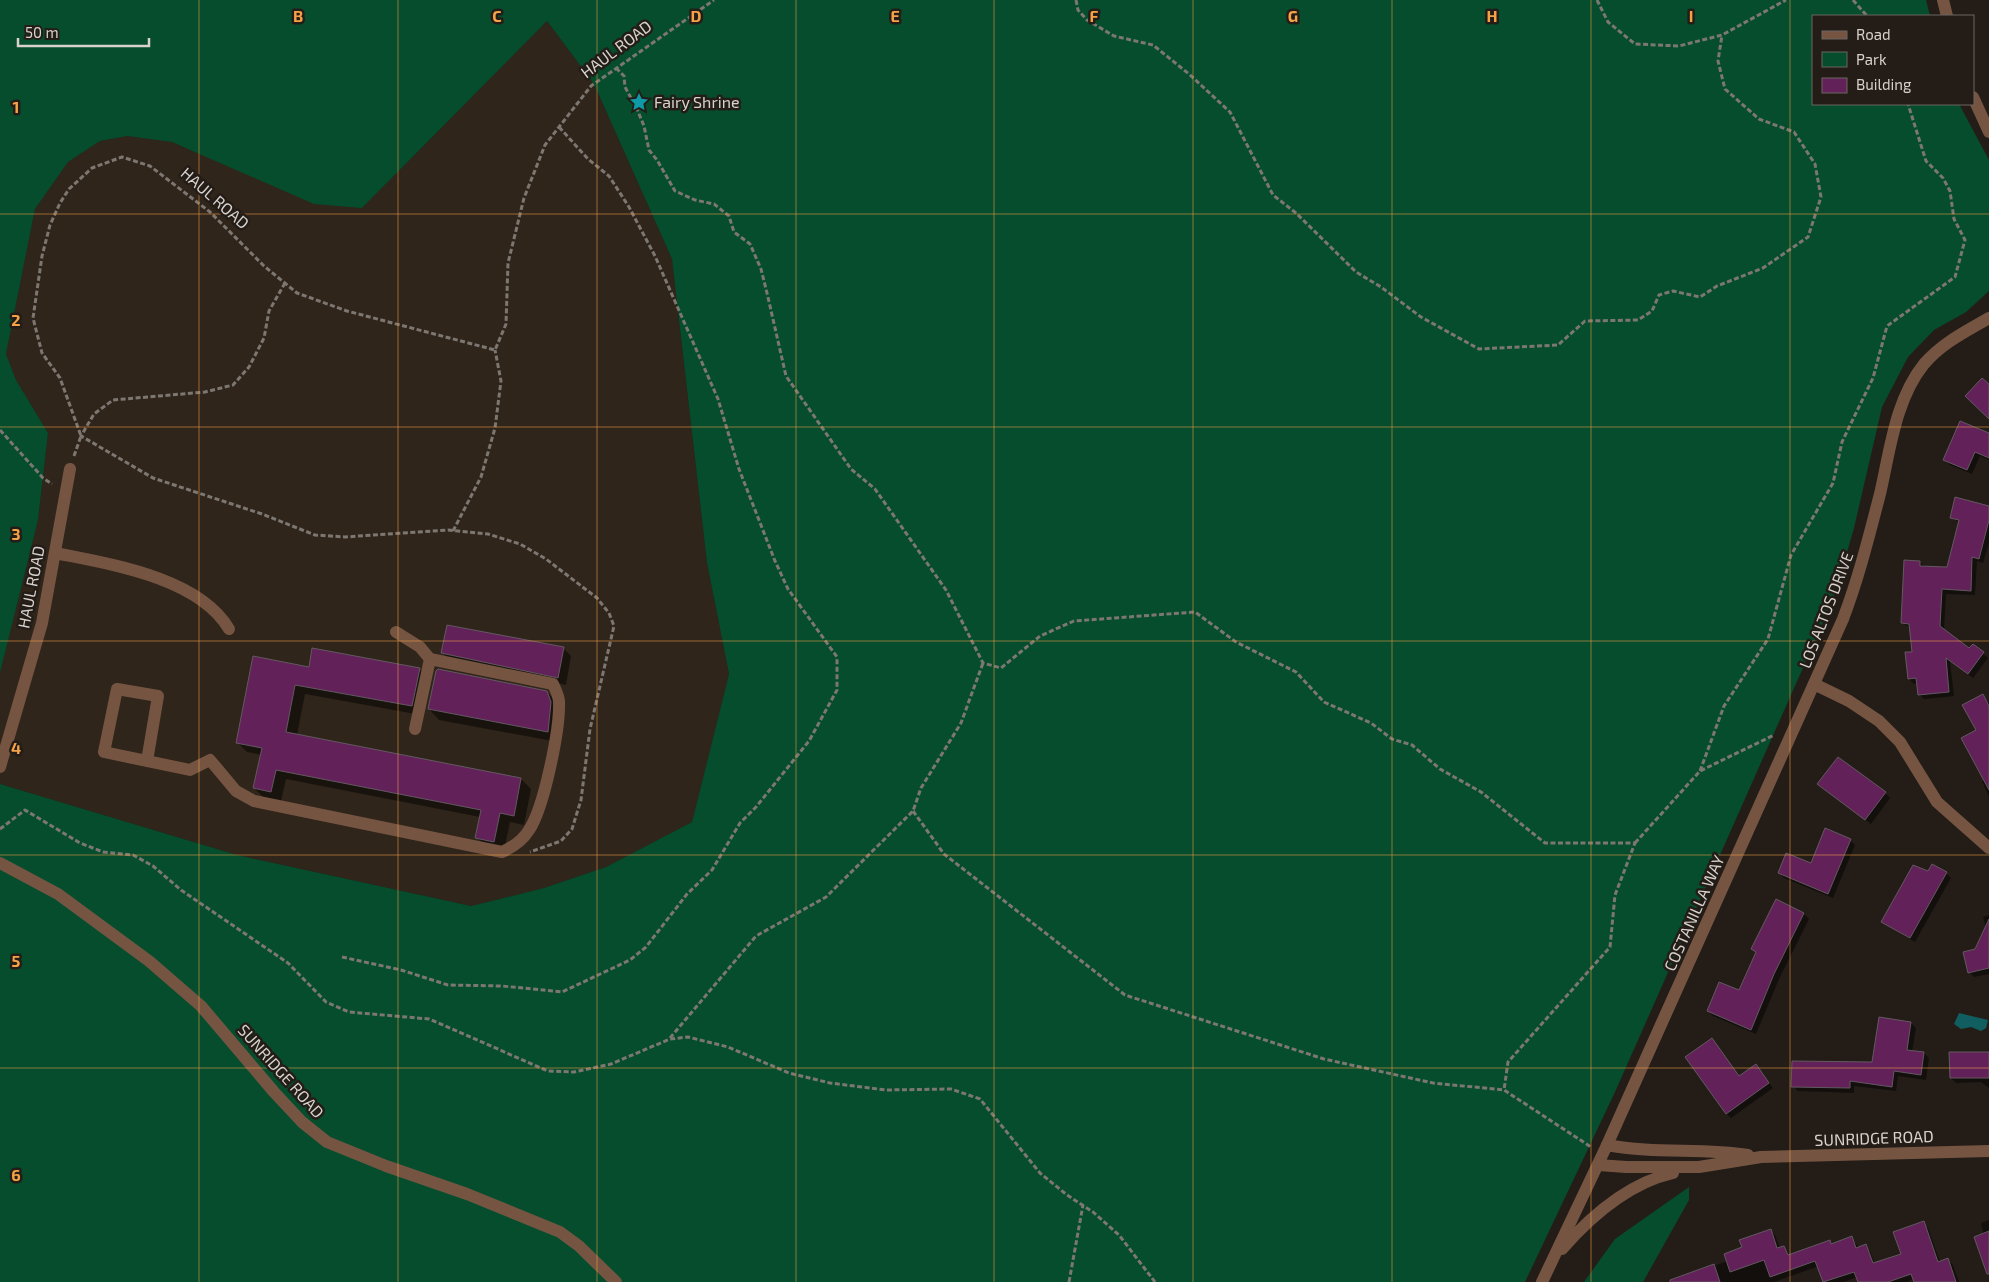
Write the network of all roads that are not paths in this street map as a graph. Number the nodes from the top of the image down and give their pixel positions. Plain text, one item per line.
1 (1943, 0) edge
2 (1947, 15) edge
3 (1974, 99) edge
4 (1989, 132) edge
5 (1989, 318) edge
6 (70, 470) road end
7 (55, 553) junction
8 (229, 629) dead end
9 (396, 632) dead end
10 (430, 659) junction
11 (1814, 684) junction
12 (415, 729) dead end
13 (147, 761) junction
14 (0, 767) edge
15 (1989, 848) edge
16 (0, 864) edge
17 (1989, 1151) edge
18 (1603, 1155) junction
19 (1761, 1157) junction
20 (1699, 1167) junction
21 (1550, 1262) junction
22 (616, 1282) edge
23 (1542, 1282) edge

1 - 2 street
3 - 4 street
5 - 11 street, LOS ALTOS DRIVE
6 - 7 street, HAUL ROAD
7 - 8 street
7 - 14 street, HAUL ROAD
9 - 10 street
10 - 12 street
10 - 13 street
11 - 15 street, LOS ALTOS DRIVE
11 - 18 street, COSTANILLA WAY
13 - 13 street
16 - 22 street, SUNRIDGE ROAD
17 - 19 street, SUNRIDGE ROAD
18 - 19 street, SUNRIDGE ROAD
18 - 20 street, SUNRIDGE ROAD
18 - 21 street
19 - 20 street, SUNRIDGE ROAD
20 - 21 street
21 - 23 street

